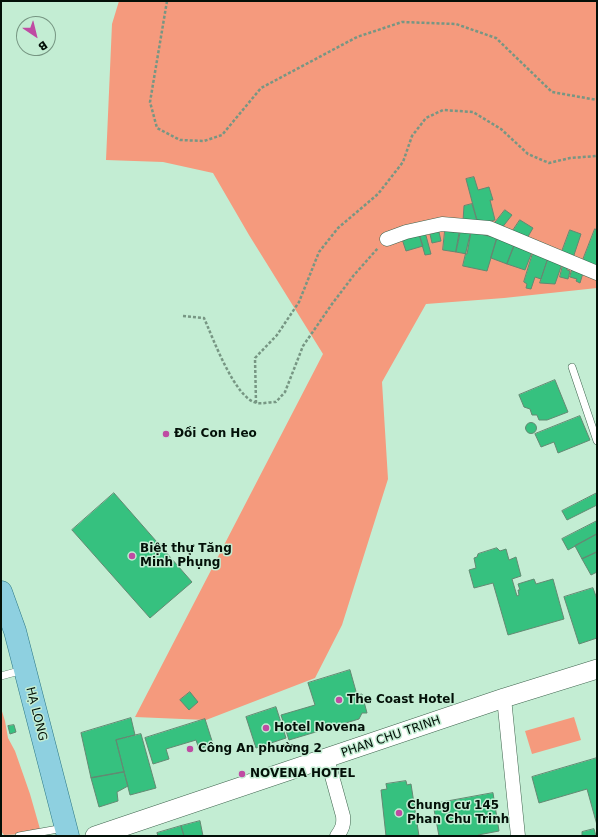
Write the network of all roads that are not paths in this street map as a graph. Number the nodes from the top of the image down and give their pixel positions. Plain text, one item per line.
1 (387, 239) road end
2 (597, 273) edge
3 (572, 367) dead end
4 (597, 441) edge
5 (1, 592) edge
6 (25, 669) junction
7 (597, 669) edge
8 (1, 676) edge
9 (504, 698) junction
10 (327, 758) junction
11 (67, 832) edge
12 (19, 836) edge
13 (95, 836) edge
14 (336, 836) edge
15 (518, 836) edge

1 - 2 street
3 - 4 lane
5 - 6 main road, HẠ LONG
6 - 8 lane
6 - 11 main road, HẠ LONG
7 - 9 main road, PHAN CHU TRINH
9 - 10 main road, PHAN CHU TRINH
9 - 15 street
10 - 13 main road, PHAN CHU TRINH
10 - 14 street
11 - 12 lane

